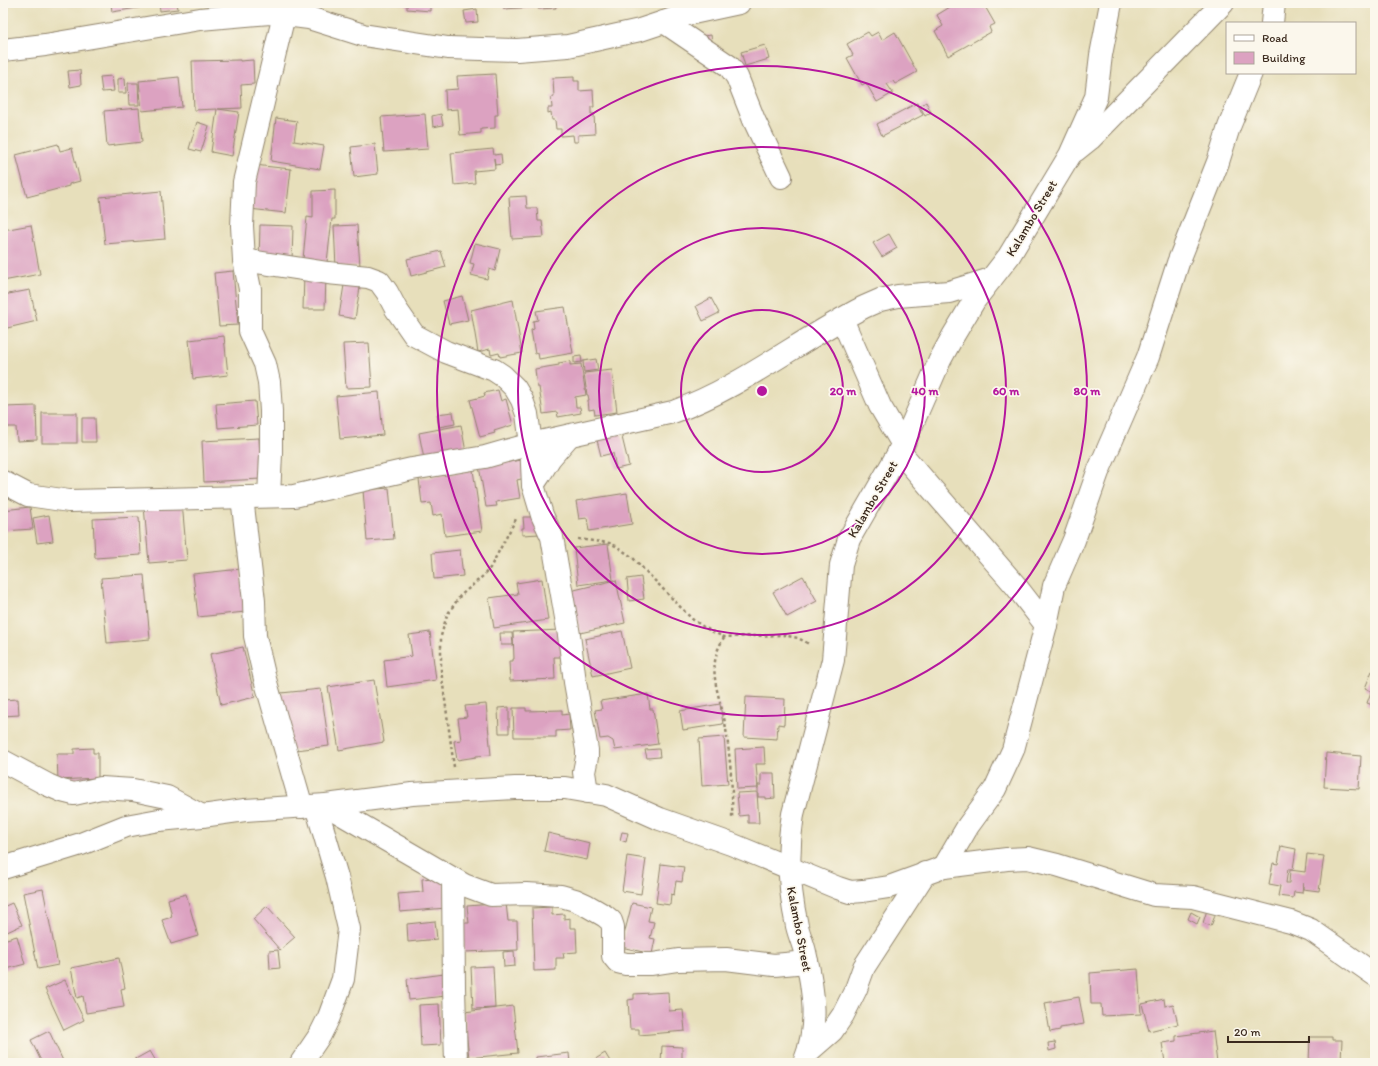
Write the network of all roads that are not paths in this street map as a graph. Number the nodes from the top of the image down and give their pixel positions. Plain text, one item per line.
1 (739, 3) edge
2 (1111, 3) edge
3 (1223, 3) edge
4 (1274, 3) edge
5 (682, 9) edge
6 (284, 15) junction
7 (664, 22) junction
8 (1272, 22) edge
9 (3, 50) edge
10 (1251, 74) edge
11 (1070, 155) junction
12 (780, 177) dead end
13 (244, 260) junction
14 (991, 279) junction
15 (842, 319) junction
16 (569, 436) junction
17 (531, 444) junction
18 (901, 448) junction
19 (3, 482) edge
20 (534, 486) junction
21 (269, 496) junction
22 (242, 497) junction
23 (1046, 625) junction
24 (3, 761) edge
25 (587, 792) junction
26 (314, 806) junction
27 (202, 816) junction
28 (3, 868) edge
29 (790, 869) junction
30 (935, 870) junction
31 (453, 879) junction
32 (807, 962) junction
33 (1375, 975) edge
34 (806, 1057) edge
35 (301, 1063) edge
36 (456, 1063) edge

1 - 5 street
2 - 11 street, Kalambo Street
3 - 11 street
4 - 8 street
5 - 7 street
6 - 7 street
6 - 9 street
6 - 13 street
7 - 12 street
10 - 23 street
11 - 14 street, Kalambo Street
13 - 17 street
13 - 21 street
14 - 15 street
14 - 18 street, Kalambo Street
15 - 16 street
15 - 18 street
16 - 17 street
16 - 20 street
17 - 20 street
17 - 21 street
18 - 23 street
18 - 29 street, Kalambo Street
19 - 22 street
20 - 25 street
21 - 22 street
22 - 26 street
23 - 30 street
24 - 27 street
25 - 26 street
25 - 29 street
26 - 27 street
26 - 31 street
26 - 35 street
27 - 28 street
29 - 30 street
29 - 32 street, Kalambo Street
30 - 33 street
30 - 34 street
31 - 32 street
31 - 36 street
32 - 34 street, Kalambo Street

